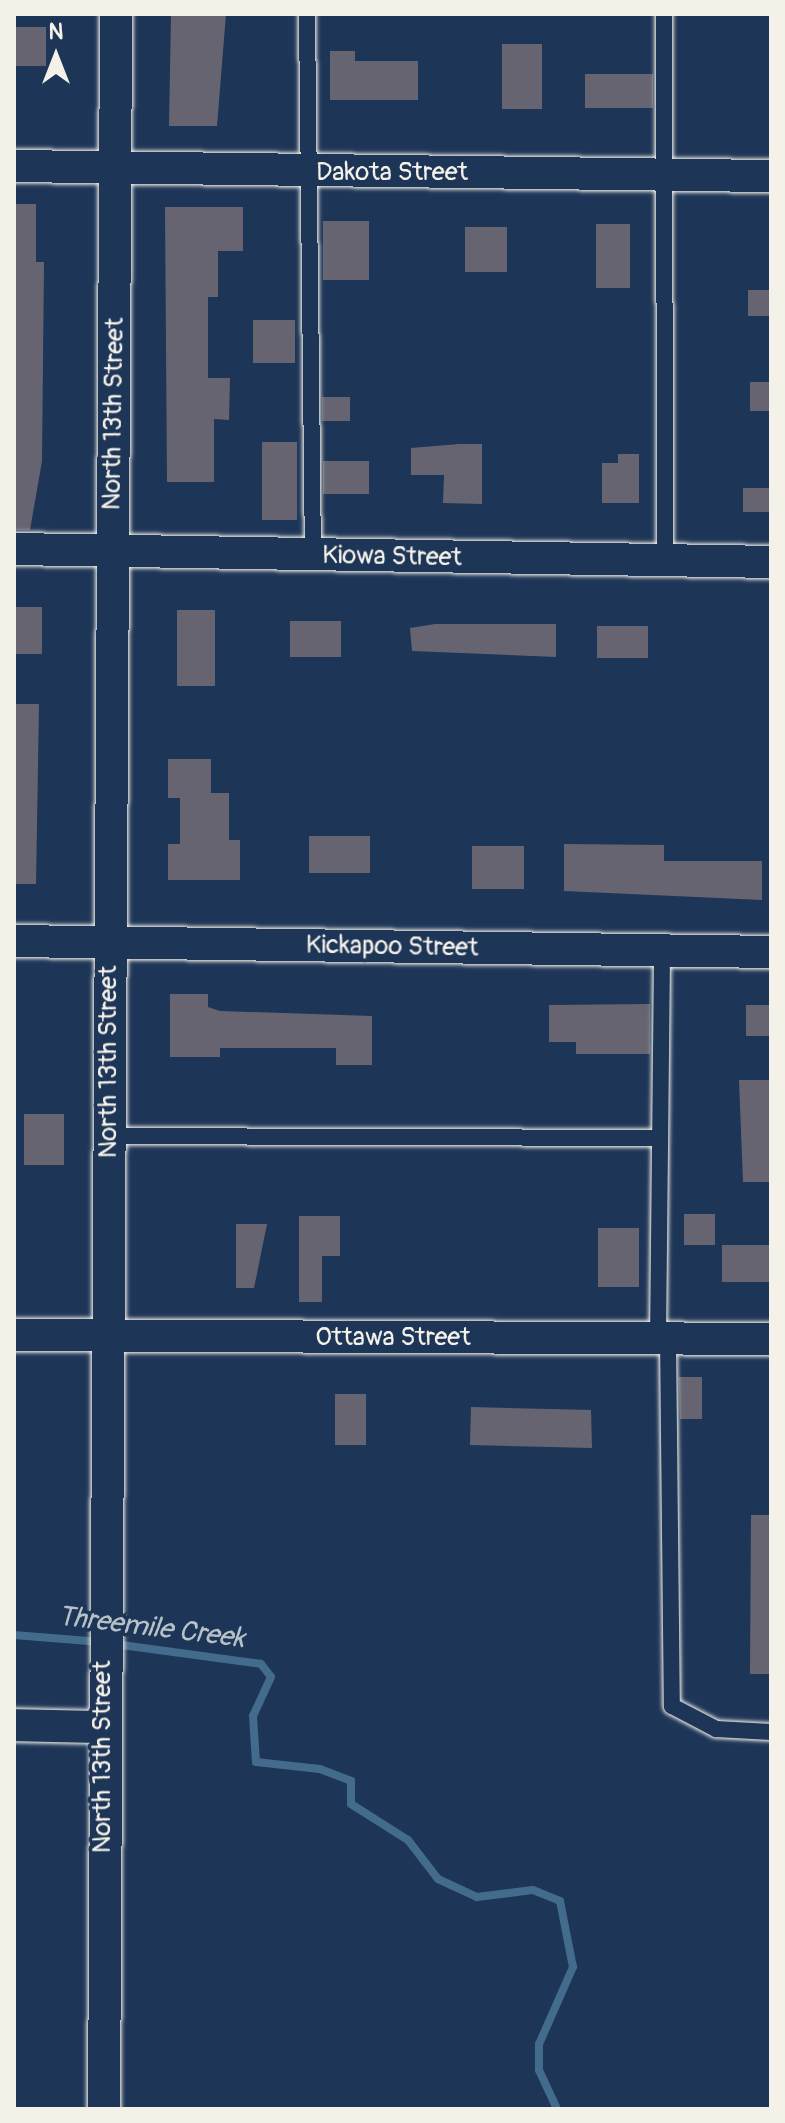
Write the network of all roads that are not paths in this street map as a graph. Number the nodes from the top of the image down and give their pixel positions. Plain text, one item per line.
1 (116, 14) edge
2 (307, 14) edge
3 (664, 14) edge
4 (14, 166) edge
5 (116, 168) junction
6 (308, 173) junction
7 (664, 175) junction
8 (771, 176) edge
9 (14, 549) edge
10 (112, 549) junction
11 (313, 556) junction
12 (665, 560) junction
13 (771, 562) edge
14 (14, 941) edge
15 (109, 942) junction
16 (662, 951) junction
17 (771, 952) edge
18 (109, 1136) junction
19 (660, 1138) junction
20 (14, 1335) edge
21 (108, 1336) junction
22 (663, 1339) junction
23 (771, 1339) edge
24 (14, 1725) edge
25 (103, 1727) junction
26 (771, 1732) edge
27 (104, 2109) edge

1 - 5 street, North 13th Street
2 - 6 lane
3 - 7 lane
4 - 5 street, Dakota Street
5 - 6 street, Dakota Street
5 - 10 street, North 13th Street
6 - 7 street, Dakota Street
6 - 11 lane
7 - 8 street, Dakota Street
7 - 12 lane
9 - 10 street, Kiowa Street
10 - 11 street, Kiowa Street
10 - 15 street, North 13th Street
11 - 12 street, Kiowa Street
12 - 13 street, Kiowa Street
14 - 15 street, Kickapoo Street
15 - 16 street, Kickapoo Street
15 - 18 street, North 13th Street
16 - 17 street, Kickapoo Street
16 - 19 lane
18 - 19 lane
18 - 21 street, North 13th Street
19 - 22 lane
20 - 21 street, Ottawa Street
21 - 22 street, Ottawa Street
21 - 25 street, North 13th Street
22 - 23 street, Ottawa Street
22 - 26 lane
24 - 25 street
25 - 27 street, North 13th Street

